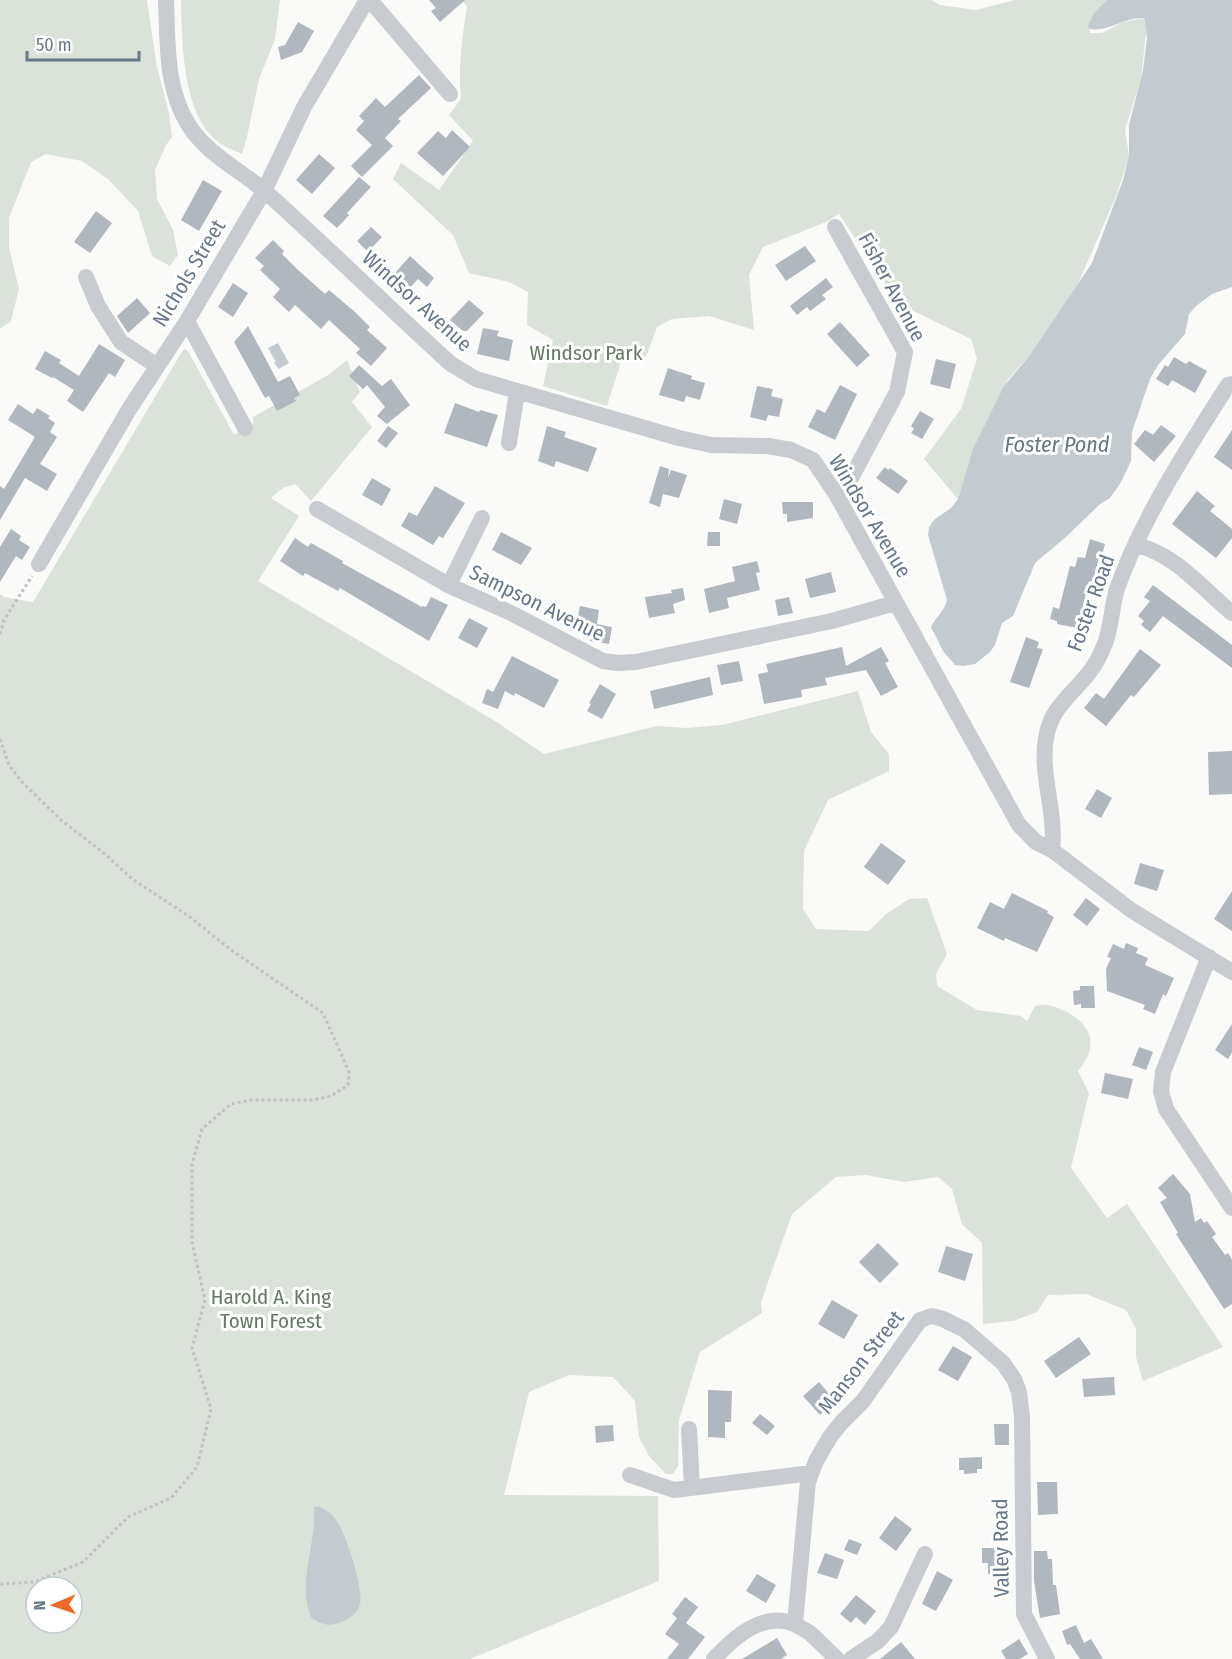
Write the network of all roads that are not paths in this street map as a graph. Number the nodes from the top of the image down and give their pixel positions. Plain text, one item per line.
1 (166, 0) edge
2 (368, 0) edge
3 (450, 94) dead end
4 (264, 191) junction
5 (835, 227) dead end
6 (86, 277) dead end
7 (187, 321) junction
8 (158, 366) junction
9 (1231, 383) edge
10 (517, 392) junction
11 (245, 428) dead end
12 (509, 443) dead end
13 (836, 494) junction
14 (317, 509) dead end
15 (482, 518) dead end
16 (1136, 545) junction
17 (39, 564) road end
18 (449, 585) junction
19 (895, 603) junction
20 (1232, 613) edge
21 (1052, 850) junction
22 (1209, 957) junction
23 (1232, 972) edge
24 (1232, 1208) edge
25 (689, 1429) dead end
26 (1023, 1431) joint
27 (811, 1473) junction
28 (630, 1475) dead end
29 (692, 1488) junction
30 (925, 1554) dead end
31 (795, 1624) junction
32 (714, 1659) edge
33 (837, 1659) edge
34 (851, 1659) edge
35 (1047, 1659) edge

1 - 4 street, Windsor Avenue
2 - 3 street
2 - 4 street, Nichols Street
4 - 7 street, Nichols Street
4 - 10 street, Windsor Avenue
5 - 13 street, Fisher Avenue
6 - 8 street
7 - 8 street, Nichols Street
7 - 11 street
8 - 17 street, Nichols Street
9 - 16 street, Foster Road
10 - 12 street
10 - 13 street, Windsor Avenue
13 - 19 street, Windsor Avenue
14 - 18 street, Sampson Avenue
15 - 18 street
16 - 20 street
16 - 21 street, Foster Road
18 - 19 street, Sampson Avenue
19 - 21 street, Windsor Avenue
21 - 22 street, Windsor Avenue
22 - 23 street, Windsor Avenue
22 - 24 street
25 - 29 street
26 - 27 street, Manson Street
26 - 35 street, Valley Road
27 - 29 street
27 - 31 street, Manson Street
28 - 29 street
30 - 34 street
31 - 32 street
31 - 33 street

